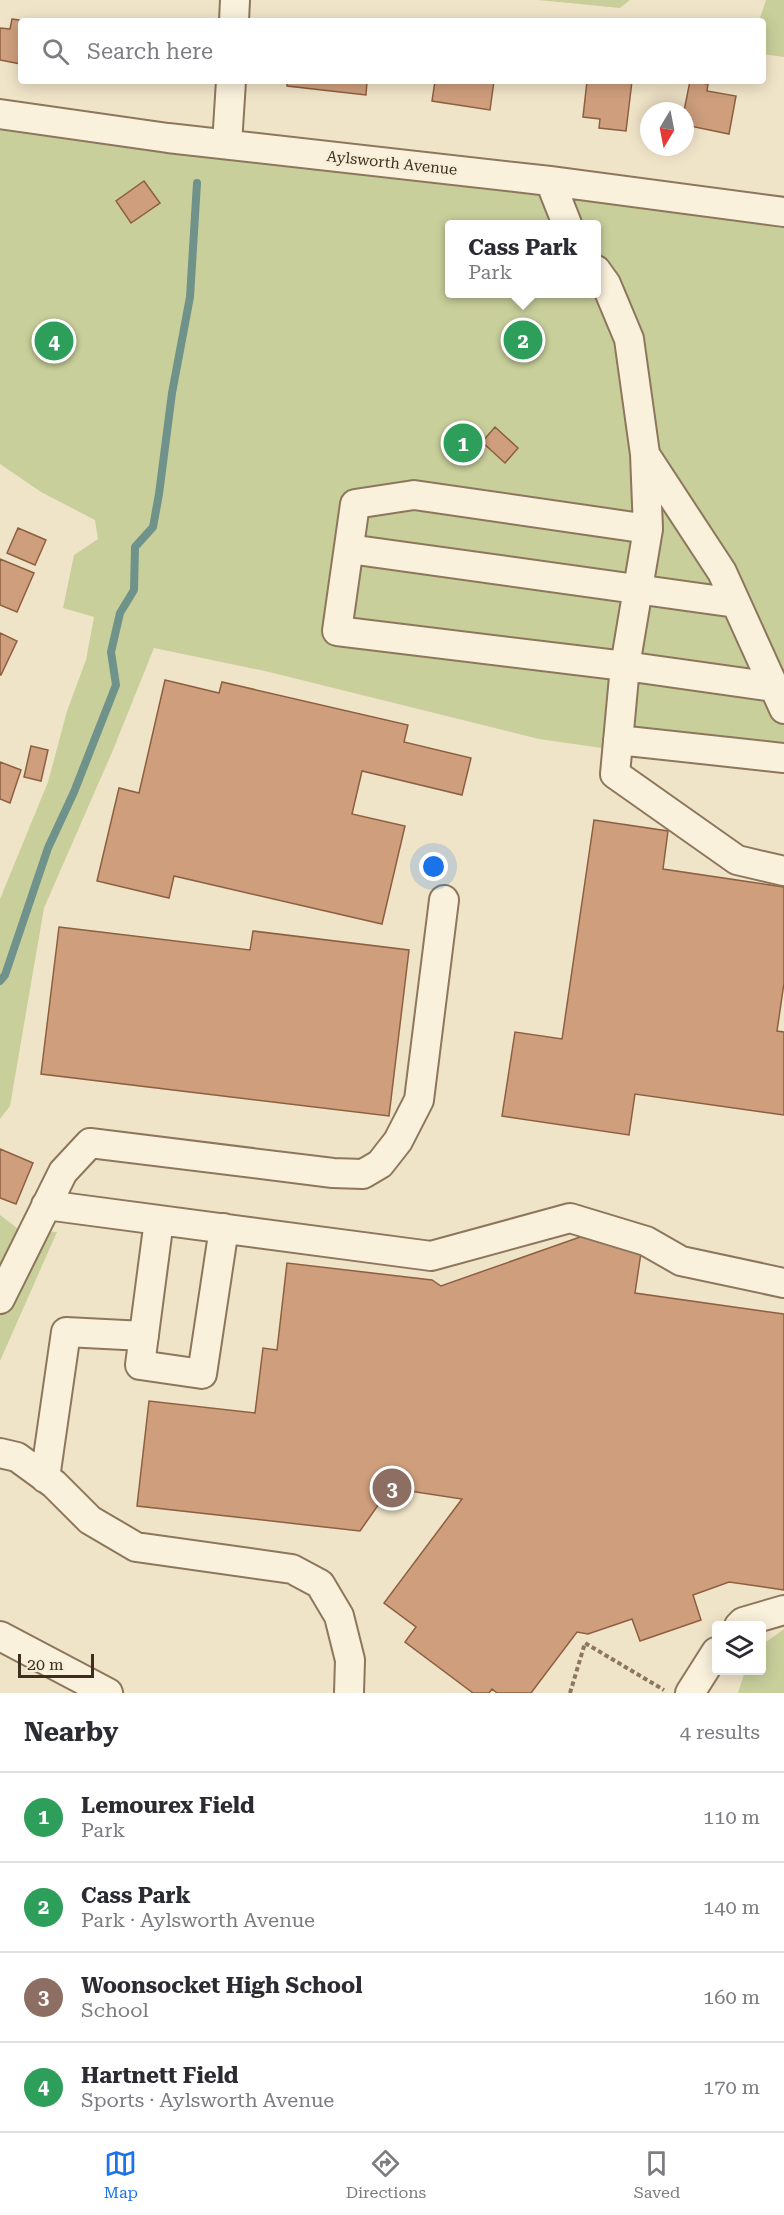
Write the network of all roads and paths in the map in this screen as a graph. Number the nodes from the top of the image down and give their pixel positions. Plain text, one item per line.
1 (235, 0) edge
2 (234, 18) edge
3 (231, 84) edge
4 (0, 114) edge
5 (227, 144) junction
6 (550, 181) junction
7 (784, 212) edge
8 (565, 220) edge
9 (601, 276) edge
10 (645, 454) junction
11 (648, 529) junction
12 (349, 549) junction
13 (637, 588) junction
14 (736, 603) junction
15 (625, 666) junction
16 (779, 698) edge
17 (618, 740) junction
18 (784, 758) edge
19 (784, 871) edge
20 (444, 900) dead end
21 (46, 1205) junction
22 (159, 1220) junction
23 (224, 1228) junction
24 (784, 1283) edge
25 (0, 1299) edge
26 (144, 1336) junction
27 (0, 1453) edge
28 (45, 1478) junction
29 (784, 1610) edge
30 (746, 1621) edge
31 (0, 1636) edge
32 (712, 1660) edge
33 (108, 1693) edge
34 (349, 1693) edge
35 (570, 1693) edge
36 (670, 1693) edge
37 (690, 1693) edge

1 - 2 street
3 - 5 street
4 - 5 street, Aylsworth Avenue
5 - 6 street, Aylsworth Avenue
6 - 7 street, Aylsworth Avenue
6 - 8 street
9 - 10 street
10 - 11 street
10 - 14 street
11 - 12 street
11 - 13 street
12 - 13 street
12 - 15 street
13 - 14 street
13 - 15 street
14 - 16 street
15 - 16 street
15 - 17 street
17 - 18 street
17 - 19 street
20 - 21 street
21 - 22 street
21 - 25 street
22 - 23 street
22 - 26 street
23 - 24 street
23 - 26 street
26 - 28 street
27 - 28 street
28 - 34 street
29 - 30 street
31 - 33 street
32 - 37 street
35 - 36 path

